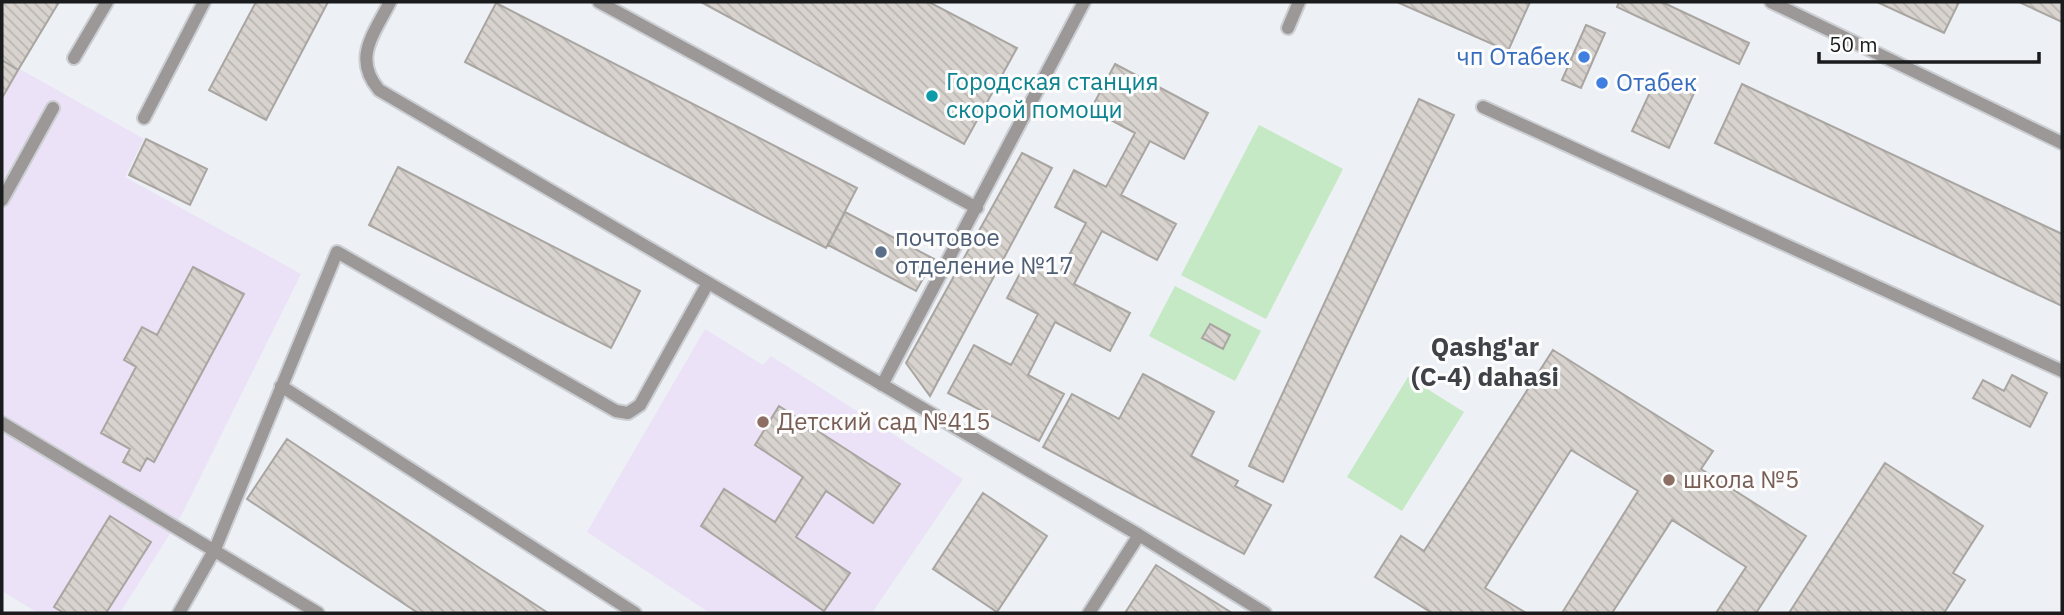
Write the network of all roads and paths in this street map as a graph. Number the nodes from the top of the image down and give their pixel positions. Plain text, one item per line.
1 (107, 2) edge
2 (204, 2) edge
3 (390, 2) edge
4 (599, 2) edge
5 (1084, 2) edge
6 (1299, 2) edge
7 (1771, 2) edge
8 (1287, 29) dead end
9 (74, 58) dead end
10 (1483, 107) dead end
11 (53, 108) dead end
12 (144, 118) dead end
13 (2062, 143) edge
14 (2, 200) edge
15 (977, 208) junction
16 (708, 283) junction
17 (2062, 371) edge
18 (882, 385) junction
19 (281, 386) junction
20 (2, 423) edge
21 (1139, 535) junction
22 (215, 549) junction
23 (179, 613) edge
24 (318, 613) edge
25 (635, 613) edge
26 (1089, 613) edge
27 (1265, 613) edge

1 - 9 lane
2 - 12 lane
3 - 16 lane
4 - 15 lane
5 - 15 lane
6 - 8 lane
7 - 13 lane
10 - 17 lane
11 - 14 lane
15 - 18 lane
16 - 18 lane
16 - 19 lane
18 - 21 lane
19 - 22 lane
19 - 25 lane
20 - 22 lane
21 - 26 lane
21 - 27 lane
22 - 23 lane
22 - 24 lane

